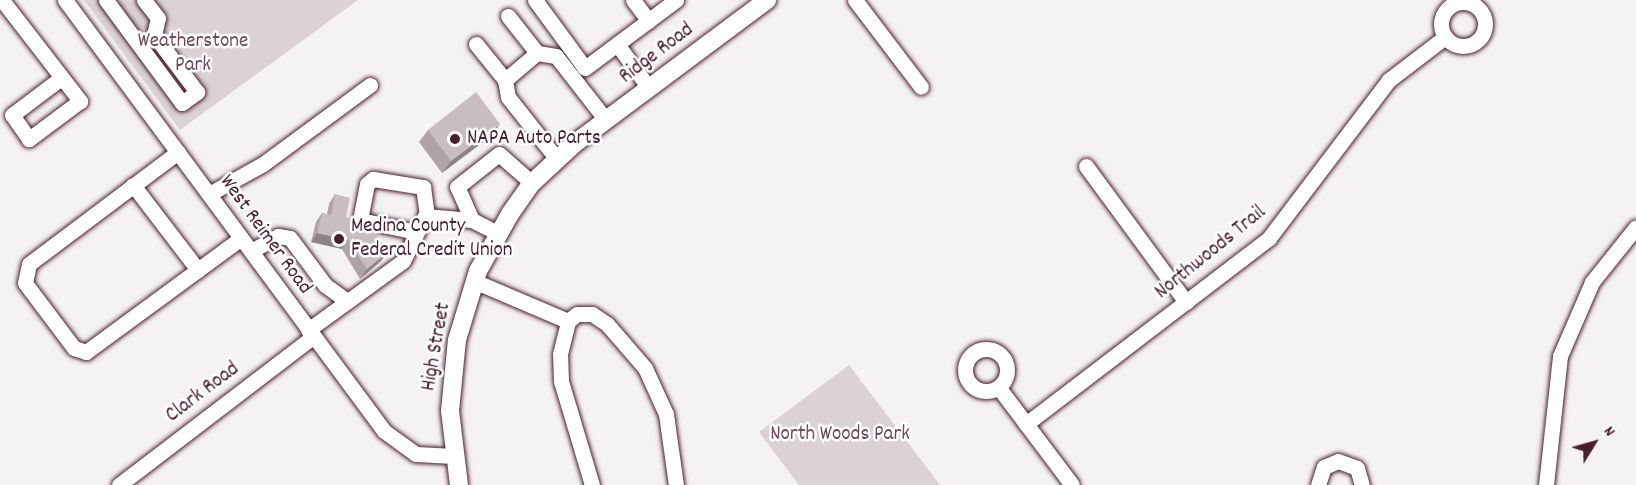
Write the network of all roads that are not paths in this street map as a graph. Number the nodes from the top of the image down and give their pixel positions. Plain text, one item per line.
1 (65, 0) edge
2 (106, 0) edge
3 (144, 0) edge
4 (534, 0) edge
5 (633, 0) edge
6 (767, 0) edge
7 (855, 0) edge
8 (668, 2) edge
9 (8, 5) edge
10 (508, 16) dead end
11 (649, 21) junction
12 (0, 25) edge
13 (1445, 37) dead end
14 (476, 44) dead end
15 (617, 44) junction
16 (537, 53) junction
17 (61, 78) dead end
18 (505, 80) junction
19 (370, 85) dead end
20 (921, 87) dead end
21 (649, 88) junction
22 (606, 120) junction
23 (573, 144) joint
24 (178, 152) junction
25 (557, 159) junction
26 (1086, 166) dead end
27 (532, 183) junction
28 (134, 185) junction
29 (209, 194) junction
30 (428, 215) junction
31 (472, 220) junction
32 (1636, 227) edge
33 (416, 232) junction
34 (498, 233) junction
35 (241, 238) junction
36 (251, 251) junction
37 (198, 270) junction
38 (474, 281) junction
39 (347, 301) junction
40 (1186, 302) junction
41 (568, 321) junction
42 (311, 333) junction
43 (999, 388) dead end
44 (1026, 424) junction
45 (454, 456) junction
46 (119, 485) edge
47 (459, 485) edge
48 (592, 485) edge
49 (676, 485) edge
50 (1072, 485) edge
51 (1318, 485) edge
52 (1362, 485) edge
53 (1546, 485) edge

1 - 24 street, West Reimer Road
2 - 3 street
4 - 15 street
5 - 11 street
6 - 21 main road, Ridge Road
7 - 20 street
8 - 11 street
9 - 12 street
9 - 17 street
10 - 16 street
11 - 15 street
13 - 40 street, Northwoods Trail
14 - 18 street
15 - 21 street
16 - 18 street
16 - 22 street
18 - 25 street
19 - 29 street
21 - 22 main road, Ridge Road
22 - 23 main road, Ridge Road
23 - 25 main road, High Street
24 - 28 street
24 - 29 street, West Reimer Road
25 - 27 main road, High Street
26 - 40 street
27 - 31 street
27 - 34 main road, High Street
28 - 37 street
28 - 37 street
29 - 35 street, West Reimer Road
30 - 31 street
30 - 33 street, Clark Road
30 - 33 street
31 - 34 street
32 - 53 street
33 - 39 street, Clark Road
34 - 38 main road, High Street
35 - 36 street, West Reimer Road
35 - 37 street
36 - 39 street
36 - 42 street, West Reimer Road
38 - 41 street
38 - 45 main road, High Street
39 - 42 street, Clark Road
40 - 44 street, Northwoods Trail
41 - 48 street
41 - 49 street
42 - 45 street, West Reimer Road
42 - 46 street, Clark Road
43 - 44 street
44 - 50 street
45 - 47 main road, High Street
51 - 52 street

